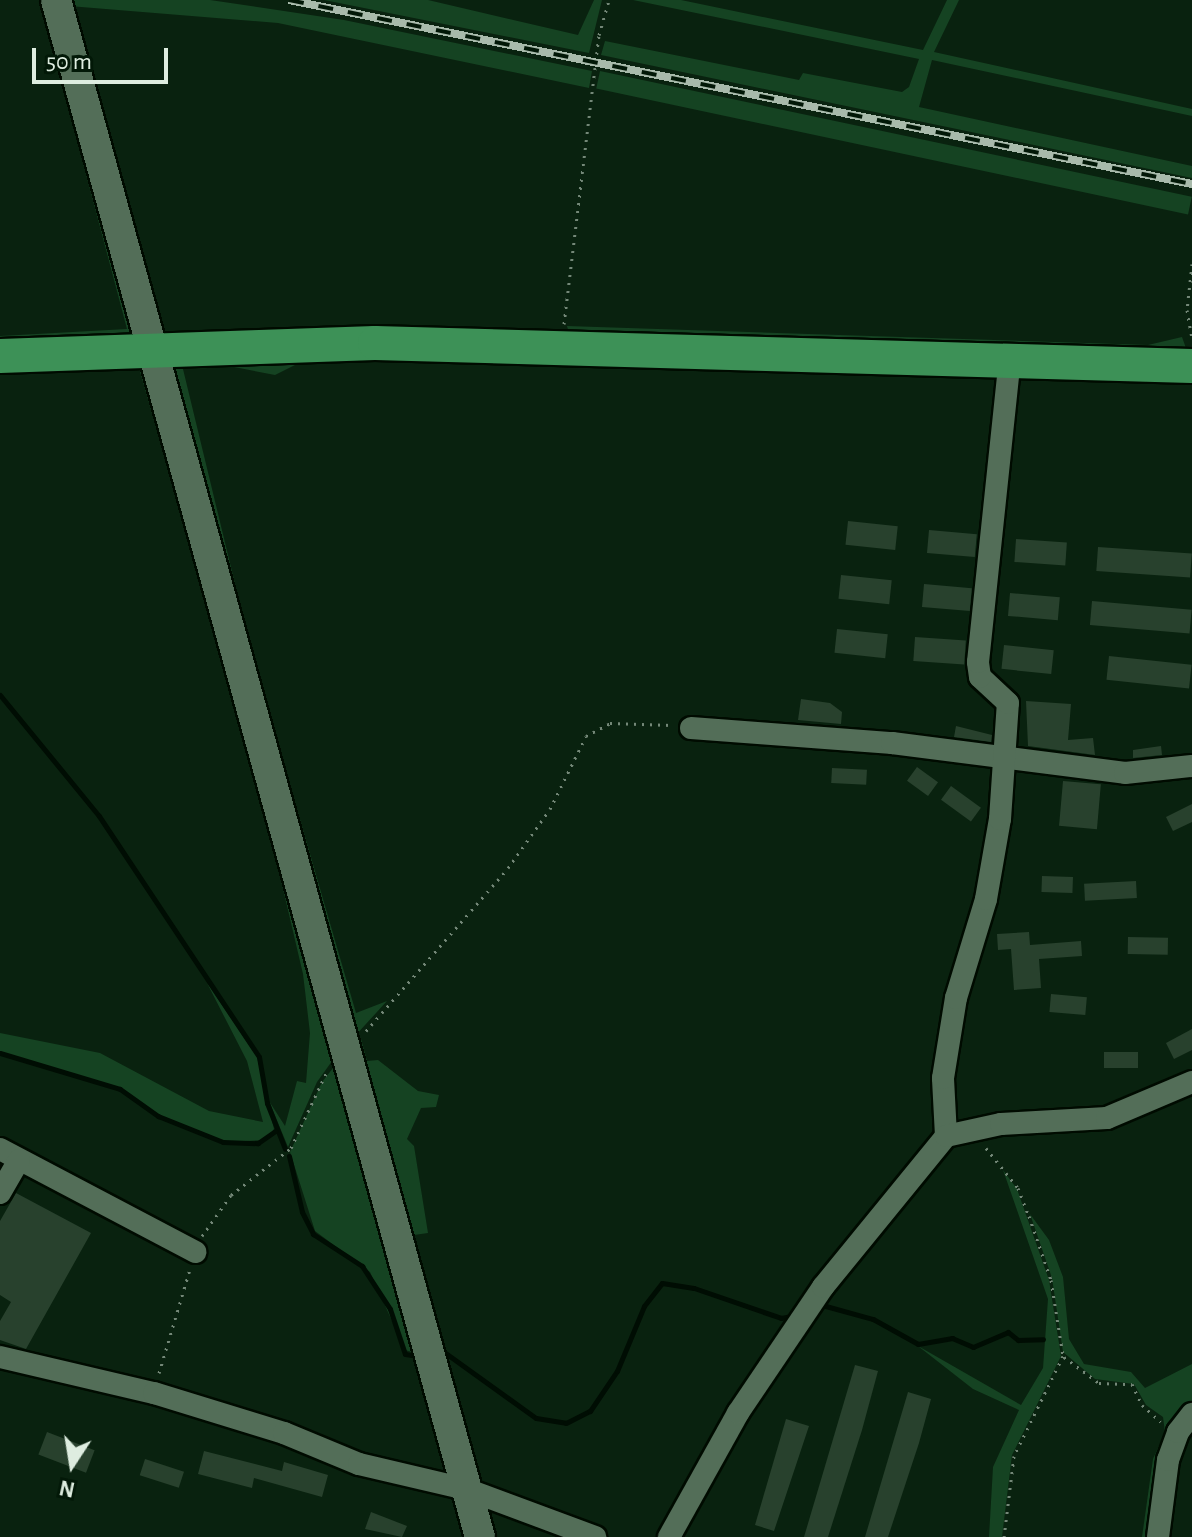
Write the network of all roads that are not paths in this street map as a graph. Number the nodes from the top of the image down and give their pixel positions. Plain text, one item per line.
1 (56, 0) edge
2 (153, 350) junction
3 (0, 356) edge
4 (1010, 360) junction
5 (1192, 366) edge
6 (691, 728) road end
7 (1003, 761) junction
8 (1192, 766) edge
9 (1192, 1082) edge
10 (946, 1136) junction
11 (9, 1155) edge
12 (0, 1193) edge
13 (195, 1252) road end
14 (0, 1357) edge
15 (1192, 1414) edge
16 (466, 1489) junction
17 (480, 1537) edge
18 (595, 1537) edge
19 (669, 1537) edge
20 (1158, 1537) edge

1 - 2 main road
2 - 3 main road
2 - 4 main road
2 - 16 main road
4 - 5 main road
4 - 7 street
6 - 7 street
7 - 8 street
7 - 10 street
9 - 10 street
10 - 19 street
11 - 12 street
11 - 13 street
14 - 16 street
15 - 20 street
16 - 17 main road
16 - 18 street

